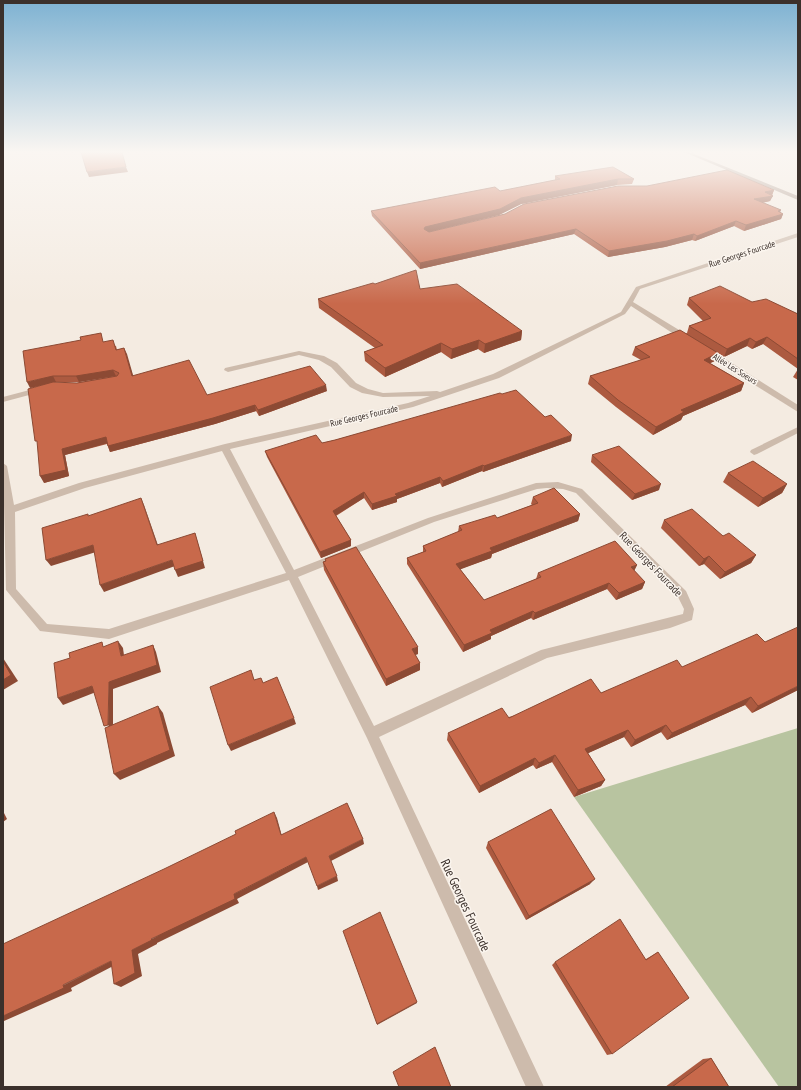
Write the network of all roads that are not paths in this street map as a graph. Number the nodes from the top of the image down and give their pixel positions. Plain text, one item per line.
1 (798, 236) edge
2 (631, 302) junction
3 (228, 370) dead end
4 (50, 387) edge
5 (449, 392) junction
6 (3, 400) edge
7 (798, 409) edge
8 (798, 430) edge
9 (225, 447) junction
10 (754, 452) dead end
11 (3, 466) edge
12 (6, 512) edge
13 (292, 576) junction
14 (371, 734) junction
15 (535, 1087) edge

1 - 2 street, Rue Georges Fourcade
2 - 5 street, Rue Georges Fourcade
2 - 7 street, Allée Les Soeurs
3 - 5 street
4 - 6 street
5 - 9 street, Rue Georges Fourcade
8 - 10 street
9 - 12 street, Rue Georges Fourcade
9 - 13 street, Rue Georges Fourcade
11 - 12 street, Rue Georges Fourcade
12 - 13 street, Rue Georges Fourcade
13 - 14 street, Rue Georges Fourcade
13 - 14 street, Rue Georges Fourcade
14 - 15 street, Rue Georges Fourcade

